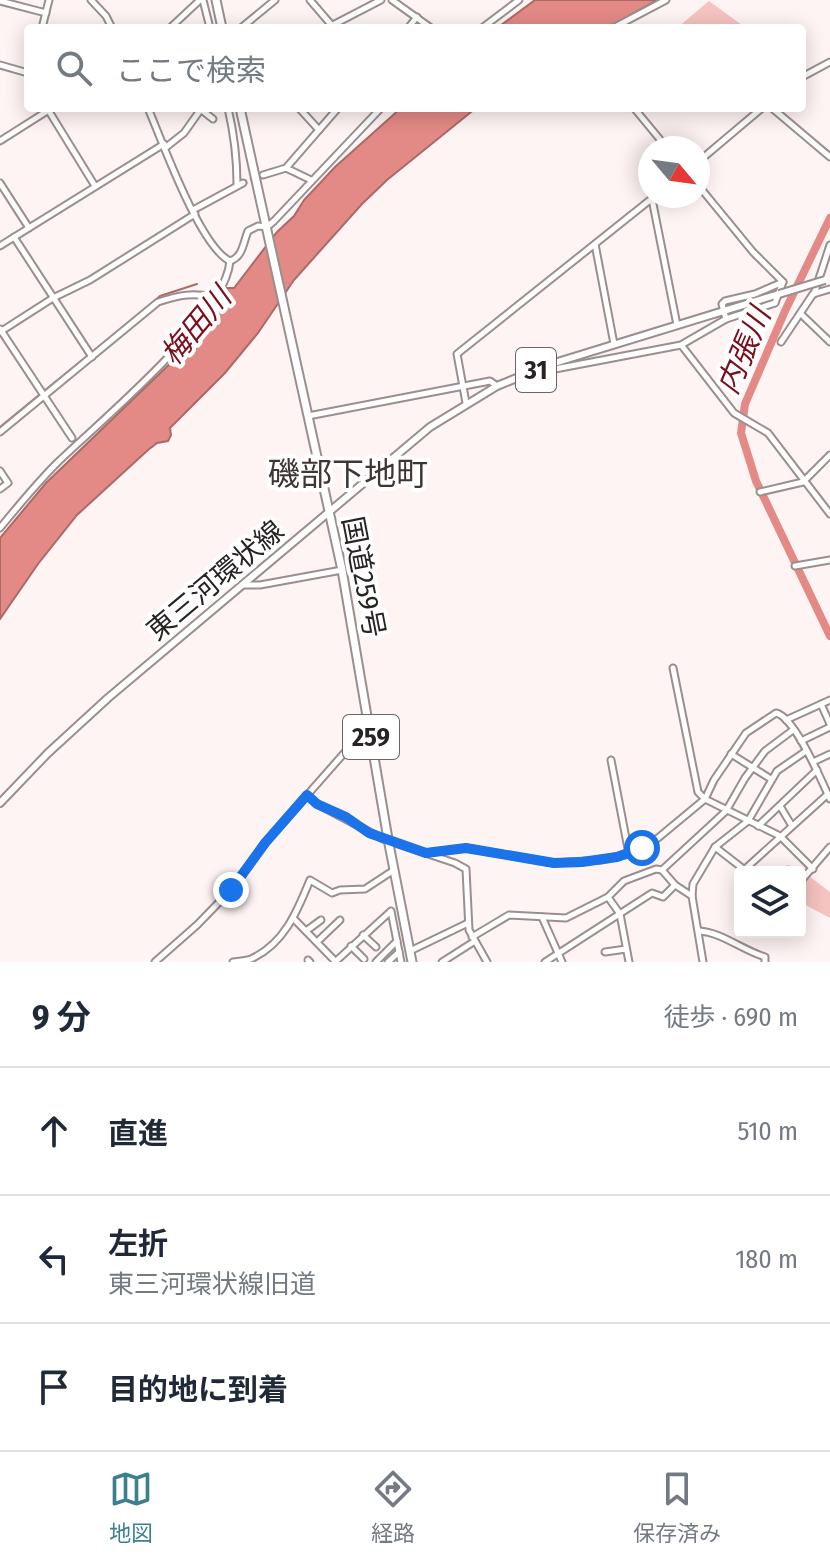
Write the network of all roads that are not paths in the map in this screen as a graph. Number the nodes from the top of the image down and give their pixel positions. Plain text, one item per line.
1 (49, 0) edge
2 (91, 0) edge
3 (105, 0) edge
4 (202, 0) edge
5 (216, 0) edge
6 (275, 0) edge
7 (310, 0) edge
8 (381, 0) edge
9 (392, 0) edge
10 (519, 0) edge
11 (666, 0) edge
12 (0, 1) edge
13 (98, 7) junction
14 (46, 13) junction
15 (417, 17) junction
16 (43, 24) edge
17 (109, 24) edge
18 (175, 24) edge
19 (209, 24) edge
20 (221, 24) edge
21 (246, 24) edge
22 (329, 24) edge
23 (337, 24) edge
24 (411, 24) edge
25 (426, 24) edge
26 (487, 24) edge
27 (621, 24) edge
28 (830, 62) edge
29 (0, 65) edge
30 (24, 72) edge
31 (806, 75) edge
32 (44, 112) edge
33 (51, 112) edge
34 (150, 112) edge
35 (198, 112) edge
36 (204, 112) edge
37 (228, 112) edge
38 (241, 112) edge
39 (303, 112) edge
40 (335, 112) edge
41 (377, 112) edge
42 (637, 112) edge
43 (757, 112) edge
44 (777, 112) edge
45 (213, 119) dead end
46 (319, 130) junction
47 (657, 136) edge
48 (0, 141) edge
49 (164, 146) junction
50 (710, 152) edge
51 (830, 157) edge
52 (286, 168) junction
53 (263, 175) tunnel mouth
54 (311, 180) junction
55 (0, 183) edge
56 (95, 186) junction
57 (710, 200) edge
58 (640, 208) edge
59 (656, 208) edge
60 (194, 212) junction
61 (267, 227) junction
62 (29, 228) junction
63 (14, 237) junction
64 (595, 244) junction
65 (830, 245) edge
66 (0, 246) edge
67 (230, 261) junction
68 (826, 270) edge
69 (827, 280) edge
70 (783, 282) junction
71 (830, 289) edge
72 (813, 294) junction
73 (53, 298) junction
74 (216, 298) junction
75 (723, 310) junction
76 (801, 314) junction
77 (726, 319) junction
78 (677, 325) junction
79 (0, 330) edge
80 (781, 342) dead end
81 (830, 342) edge
82 (614, 344) junction
83 (681, 345) junction
84 (90, 355) junction
85 (551, 364) junction
86 (462, 385) junction
87 (497, 386) junction
88 (42, 394) junction
89 (466, 403) junction
90 (308, 416) junction
91 (0, 432) edge
92 (72, 438) dead end
93 (830, 455) edge
94 (0, 471) edge
95 (803, 482) junction
96 (0, 489) edge
97 (760, 492) dead end
98 (329, 513) junction
99 (830, 514) edge
100 (0, 528) edge
101 (830, 560) edge
102 (795, 566) dead end
103 (342, 570) junction
104 (244, 585) junction
105 (673, 668) dead end
106 (830, 700) edge
107 (821, 704) junction
108 (786, 720) junction
109 (369, 725) junction
110 (830, 725) edge
111 (793, 730) junction
112 (801, 741) junction
113 (806, 751) junction
114 (731, 754) junction
115 (830, 754) edge
116 (611, 760) dead end
117 (813, 762) junction
118 (752, 767) junction
119 (817, 770) junction
120 (771, 779) junction
121 (827, 784) edge
122 (307, 795) junction
123 (829, 796) edge
124 (705, 799) junction
125 (0, 803) edge
126 (780, 806) junction
127 (726, 811) junction
128 (748, 821) junction
129 (758, 826) junction
130 (792, 826) junction
131 (780, 836) junction
132 (388, 839) junction
133 (715, 847) junction
134 (830, 847) edge
135 (426, 853) junction
136 (629, 854) junction
137 (827, 854) edge
138 (740, 866) edge
139 (751, 866) edge
140 (813, 869) junction
141 (395, 870) junction
142 (662, 870) junction
143 (806, 876) edge
144 (675, 885) junction
145 (692, 896) junction
146 (608, 897) junction
147 (620, 914) junction
148 (542, 917) junction
149 (294, 919) junction
150 (321, 920) dead end
151 (340, 920) dead end
152 (468, 923) junction
153 (306, 931) junction
154 (699, 931) junction
155 (363, 935) junction
156 (474, 939) junction
157 (397, 941) junction
158 (317, 942) junction
159 (351, 946) junction
160 (376, 947) dead end
161 (626, 949) junction
162 (400, 951) junction
163 (410, 951) junction
164 (605, 952) dead end
165 (558, 954) junction
166 (364, 959) dead end
167 (155, 962) edge
168 (233, 962) edge
169 (248, 962) edge
170 (336, 962) edge
171 (376, 962) edge
172 (388, 962) edge
173 (401, 962) edge
174 (412, 962) edge
175 (442, 962) edge
176 (487, 962) edge
177 (545, 962) edge
178 (562, 962) edge
179 (629, 962) edge
180 (703, 962) edge
181 (765, 962) edge

1 - 14 street
2 - 13 street
3 - 13 street
4 - 18 street
4 - 19 street
5 - 20 highway
6 - 21 street
7 - 22 street
8 - 23 street
9 - 15 street
10 - 26 street
11 - 27 street
12 - 14 street
13 - 17 street
14 - 16 street
15 - 24 street
15 - 25 street
28 - 31 street
29 - 30 street
32 - 48 street
33 - 56 street
34 - 49 street
35 - 49 street
36 - 45 street
37 - 60 street
38 - 61 highway, 国道259号 / 259
39 - 46 street
40 - 46 street
41 - 54 street
42 - 47 street
43 - 50 street
44 - 51 street
46 - 52 street
49 - 56 street
49 - 60 street
52 - 53 street
52 - 54 street
54 - 61 street
55 - 62 street
56 - 62 street
57 - 70 street
58 - 64 street
59 - 78 street
60 - 67 street
60 - 73 street
61 - 67 street
61 - 90 highway, 国道259号 / 259
62 - 63 street
63 - 66 street
63 - 73 street
64 - 82 street
64 - 86 street
65 - 68 street
67 - 74 street
68 - 72 street
69 - 75 main road, 東三河環状線 / 31, bridge
70 - 75 street
70 - 77 street
71 - 72 street
72 - 76 street
73 - 79 street
73 - 84 street
74 - 84 street
74 - 100 street
75 - 77 street
75 - 78 main road, 東三河環状線 / 31
76 - 80 street
76 - 81 street
77 - 83 street
78 - 82 main road, 東三河環状線 / 31
79 - 88 street
82 - 85 main road, 東三河環状線 / 31
83 - 85 street
83 - 95 street
84 - 88 street
85 - 87 main road, 東三河環状線 / 31
86 - 87 street
86 - 89 street
86 - 90 street
87 - 89 main road, 東三河環状線 / 31
88 - 91 street
88 - 92 street
89 - 98 main road, 東三河環状線 / 31
90 - 98 highway, 国道259号 / 259
93 - 95 street
94 - 96 street
95 - 97 street
95 - 99 street
98 - 103 highway, 国道259号 / 259
98 - 104 main road, 東三河環状線 / 31
101 - 102 street
103 - 104 street
103 - 109 highway, 国道259号 / 259
104 - 125 main road, 東三河環状線 / 31
105 - 124 street
106 - 107 street
107 - 108 street
107 - 110 street
108 - 111 street
108 - 114 street
109 - 122 street
109 - 132 highway, 国道259号 / 259
110 - 112 street
111 - 112 street
111 - 118 street
112 - 113 street
113 - 117 street
113 - 120 street
114 - 118 street
114 - 124 street
115 - 117 street
116 - 136 street
117 - 119 street
118 - 120 street
118 - 127 street
119 - 121 street
119 - 126 street
120 - 128 street
121 - 123 street
122 - 132 street
122 - 167 street
123 - 130 street
124 - 127 street
124 - 136 street
126 - 129 street
126 - 130 street
127 - 128 street
127 - 142 street
128 - 129 street
128 - 133 street
129 - 131 street
130 - 131 street
131 - 139 street
131 - 140 street
132 - 135 street
132 - 141 highway, 国道259号 / 259
133 - 138 street
133 - 145 street
134 - 137 street
135 - 136 street
135 - 152 street
137 - 140 street
140 - 143 street
141 - 149 street
141 - 163 highway, 国道259号 / 259
142 - 144 street
142 - 146 street
144 - 145 street
144 - 147 street
145 - 154 street
146 - 147 street
146 - 148 street
147 - 161 street
147 - 165 street
148 - 156 street
148 - 165 street
149 - 153 street
149 - 169 street
150 - 153 street
151 - 158 street
152 - 156 street
152 - 163 street
153 - 158 street
154 - 180 street
154 - 181 street
155 - 157 street
155 - 159 street
155 - 160 street
156 - 175 street
156 - 176 street
157 - 162 street
157 - 171 street
158 - 170 street
159 - 166 street
159 - 170 street
161 - 164 street
161 - 179 street
162 - 172 street
162 - 173 street
163 - 174 highway, 国道259号 / 259
165 - 177 street
165 - 178 street
168 - 169 street

